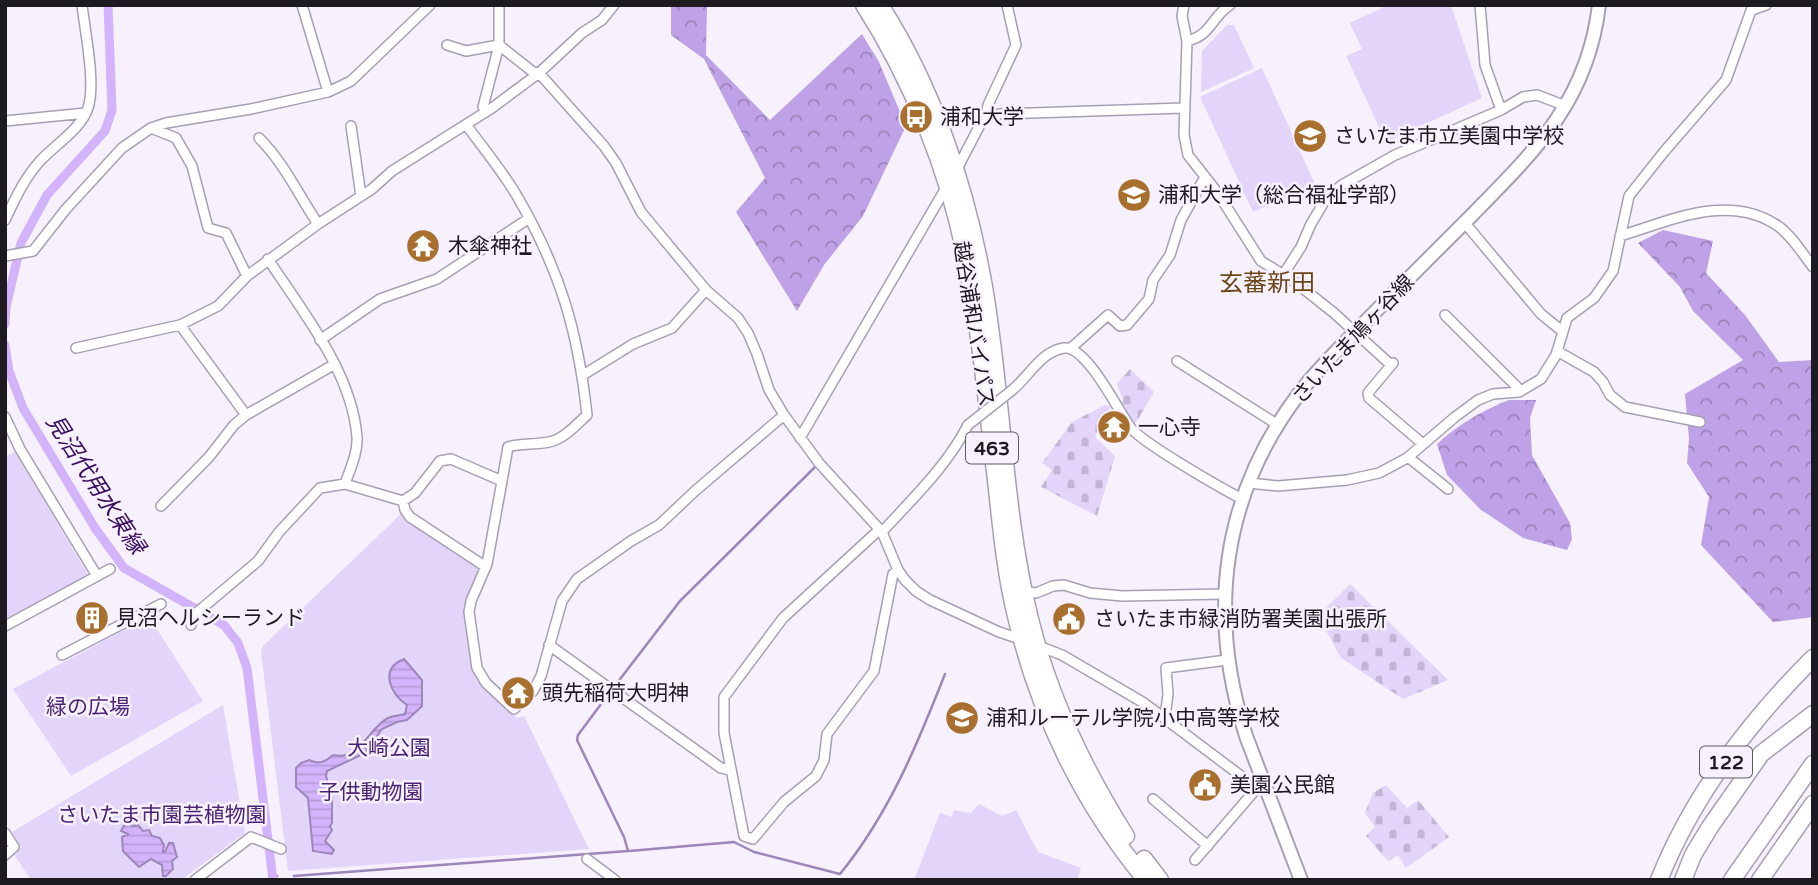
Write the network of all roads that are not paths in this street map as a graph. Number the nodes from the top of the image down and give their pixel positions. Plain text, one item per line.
1 (82, 5) edge
2 (302, 5) edge
3 (430, 5) edge
4 (499, 5) edge
5 (614, 5) edge
6 (864, 5) edge
7 (880, 5) edge
8 (1007, 5) edge
9 (1184, 5) edge
10 (1230, 5) edge
11 (1480, 5) edge
12 (1599, 5) edge
13 (1766, 5) edge
14 (1752, 8) edge
15 (1187, 41) junction
16 (447, 45) dead end
17 (499, 45) junction
18 (539, 73) junction
19 (328, 92) junction
20 (1566, 106) junction
21 (1184, 108) junction
22 (1501, 110) junction
23 (86, 113) junction
24 (486, 113) junction
25 (986, 117) junction
26 (5, 121) edge
27 (351, 126) dead end
28 (467, 126) junction
29 (151, 128) junction
30 (259, 138) dead end
31 (956, 171) junction
32 (1205, 177) junction
33 (947, 187) junction
34 (361, 196) junction
35 (528, 219) junction
36 (5, 220) edge
37 (1464, 222) junction
38 (318, 224) junction
39 (1620, 236) junction
40 (6, 256) edge
41 (268, 259) junction
42 (1813, 268) edge
43 (1283, 275) junction
44 (247, 276) junction
45 (706, 290) junction
46 (1444, 315) dead end
47 (180, 325) junction
48 (1562, 331) junction
49 (1356, 332) junction
50 (320, 340) junction
51 (76, 348) dead end
52 (1071, 348) junction
53 (1557, 351) junction
54 (1177, 361) dead end
55 (335, 364) junction
56 (583, 375) junction
57 (1521, 391) junction
58 (246, 415) junction
59 (784, 415) junction
60 (5, 417) edge
61 (1700, 422) dead end
62 (1278, 425) junction
63 (800, 438) junction
64 (1423, 444) junction
65 (1408, 457) junction
66 (502, 481) junction
67 (1249, 483) junction
68 (345, 484) junction
69 (1448, 489) dead end
70 (1242, 499) junction
71 (403, 501) junction
72 (161, 506) dead end
73 (881, 531) junction
74 (486, 568) junction
75 (110, 569) dead end
76 (898, 570) junction
77 (97, 576) junction
78 (1024, 592) junction
79 (1224, 594) junction
80 (161, 604) dead end
81 (191, 625) dead end
82 (5, 626) edge
83 (1029, 643) junction
84 (549, 645) junction
85 (62, 655) dead end
86 (1813, 658) edge
87 (1227, 660) junction
88 (1813, 714) edge
89 (1165, 717) junction
90 (1813, 764) edge
91 (730, 770) junction
92 (1260, 787) junction
93 (1153, 799) dead end
94 (1813, 804) edge
95 (5, 832) edge
96 (1679, 836) junction
97 (1208, 846) junction
98 (281, 849) dead end
99 (5, 855) edge
100 (587, 859) dead end
101 (1195, 860) dead end
102 (195, 880) edge
103 (615, 880) edge
104 (1146, 880) edge
105 (1160, 880) edge
106 (1301, 880) edge
107 (1653, 880) edge
108 (1659, 880) edge
109 (1683, 880) edge
110 (1732, 880) edge
111 (1760, 880) edge

1 - 23 street
2 - 19 street
3 - 19 street
4 - 17 street
5 - 18 street
6 - 33 highway, 越谷浦和バイパス / 463
7 - 31 highway, 越谷浦和バイパス / 463
8 - 25 street
9 - 15 street
10 - 15 street
11 - 22 street
12 - 20 main road, さいたま鳩ヶ谷線
13 - 14 street
14 - 39 street
15 - 21 street
16 - 17 street
17 - 18 street
17 - 24 street
18 - 24 street
18 - 45 street
19 - 29 street
20 - 22 street
20 - 37 main road, さいたま鳩ヶ谷線
21 - 25 street
21 - 32 street
22 - 43 street
23 - 26 street
23 - 36 street
24 - 28 street
25 - 31 street
27 - 34 street
28 - 34 street
28 - 35 street
29 - 40 street
29 - 44 street
30 - 38 street
31 - 33 street
31 - 78 highway, 越谷浦和バイパス / 463
32 - 43 street
32 - 52 street
33 - 63 street
33 - 83 highway, 越谷浦和バイパス / 463
34 - 38 street
35 - 50 street
35 - 56 street
37 - 48 street
37 - 49 main road, さいたま鳩ヶ谷線
38 - 41 street
39 - 42 street
39 - 48 street
41 - 44 street
41 - 50 street
43 - 49 street
44 - 47 street
45 - 56 street
45 - 59 street
46 - 57 street
47 - 51 street
47 - 58 street
48 - 53 street
49 - 62 main road, さいたま鳩ヶ谷線
49 - 64 street
50 - 55 street
52 - 70 street
52 - 73 street, bridge
53 - 57 street
53 - 61 street
54 - 62 street
55 - 58 street
55 - 68 street
56 - 66 street
57 - 64 street
58 - 72 street
59 - 63 street
59 - 84 street
60 - 77 street
62 - 67 main road, さいたま鳩ヶ谷線
63 - 73 street
64 - 65 street
65 - 67 street
65 - 69 street
66 - 71 street
66 - 74 street
67 - 70 main road, さいたま鳩ヶ谷線
68 - 71 street
68 - 81 street
70 - 79 main road, さいたま鳩ヶ谷線
71 - 74 street
73 - 76 street
73 - 91 street
74 - 84 street
75 - 77 street
76 - 83 street
76 - 91 street
77 - 82 street
78 - 79 street
78 - 83 highway, 越谷浦和バイパス / 463
79 - 87 main road, さいたま鳩ヶ谷線
80 - 85 street
83 - 89 street
83 - 104 highway, 越谷浦和バイパス / 463
83 - 105 highway, 越谷浦和バイパス / 463
84 - 91 street
86 - 96 highway, 122
87 - 89 street
87 - 92 main road, さいたま鳩ヶ谷線
88 - 109 highway
89 - 92 street
90 - 110 highway
92 - 97 street
92 - 106 main road, さいたま鳩ヶ谷線
93 - 97 street
94 - 111 highway
95 - 99 street
96 - 107 highway
96 - 108 highway, 122
97 - 101 street
98 - 102 street
100 - 103 street

